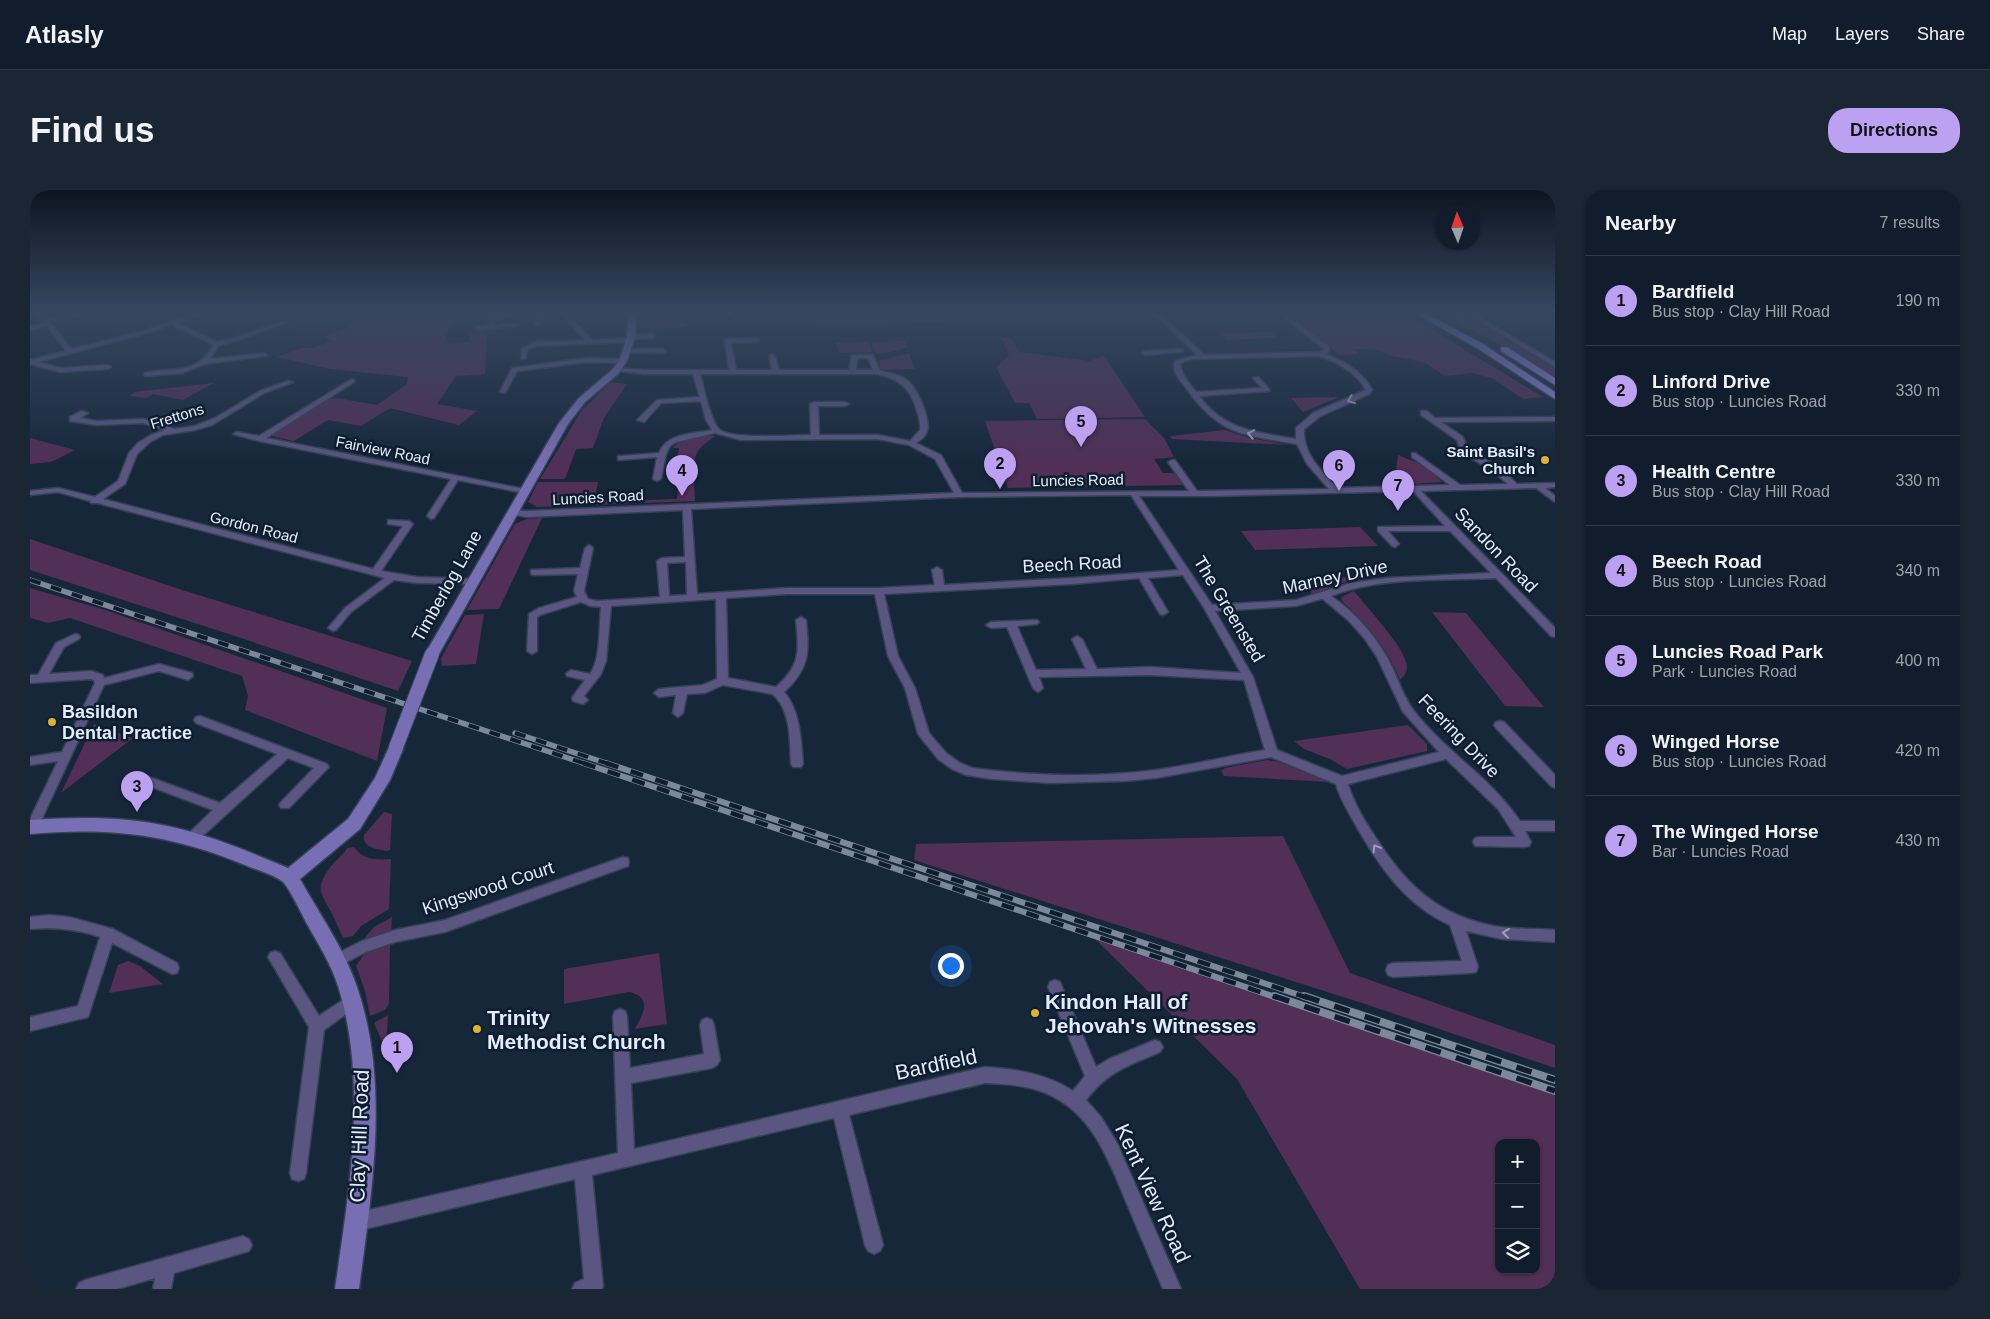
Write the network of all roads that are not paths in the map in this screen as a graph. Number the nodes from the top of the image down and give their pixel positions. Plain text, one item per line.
1 (31, 362) edge
2 (204, 362) edge
3 (569, 362) edge
4 (603, 362) edge
5 (622, 362) edge
6 (731, 362) edge
7 (774, 362) edge
8 (853, 362) edge
9 (873, 362) edge
10 (1177, 362) edge
11 (1340, 362) edge
12 (1504, 362) edge
13 (1524, 362) edge
14 (620, 365) junction
15 (108, 367) dead end
16 (696, 372) junction
17 (733, 372) junction
18 (776, 372) junction
19 (852, 372) junction
20 (877, 372) junction
21 (146, 374) dead end
22 (1256, 378) dead end
23 (352, 380) dead end
24 (290, 382) dead end
25 (1555, 382) edge
26 (503, 392) dead end
27 (1193, 394) junction
28 (1555, 396) edge
29 (703, 399) junction
30 (845, 404) dead end
31 (84, 413) dead end
32 (1424, 413) dead end
33 (1519, 419) junction
34 (1555, 419) edge
35 (641, 420) dead end
36 (1433, 420) junction
37 (1527, 425) dead end
38 (171, 430) junction
39 (716, 431) junction
40 (236, 434) dead end
41 (259, 438) junction
42 (815, 438) junction
43 (1299, 442) junction
44 (911, 443) junction
45 (662, 454) junction
46 (1415, 455) dead end
47 (621, 457) dead end
48 (1172, 462) dead end
49 (455, 478) junction
50 (657, 479) dead end
51 (1537, 485) junction
52 (1555, 485) edge
53 (1516, 486) junction
54 (1459, 488) junction
55 (1415, 489) junction
56 (524, 491) junction
57 (1336, 491) junction
58 (30, 493) edge
59 (1133, 493) junction
60 (1195, 494) junction
61 (959, 495) junction
62 (1555, 500) edge
63 (94, 501) junction
64 (687, 506) junction
65 (512, 512) junction
66 (431, 516) dead end
67 (391, 522) dead end
68 (1451, 528) junction
69 (1394, 544) dead end
70 (589, 548) dead end
71 (691, 559) junction
72 (937, 570) dead end
73 (583, 571) junction
74 (534, 572) dead end
75 (1184, 572) junction
76 (376, 573) junction
77 (1497, 575) junction
78 (1142, 576) junction
79 (392, 577) junction
80 (473, 582) junction
81 (940, 587) junction
82 (879, 591) junction
83 (720, 595) junction
84 (1325, 596) junction
85 (692, 597) junction
86 (582, 599) junction
87 (665, 599) junction
88 (606, 604) junction
89 (1209, 608) junction
90 (1163, 612) dead end
91 (801, 620) dead end
92 (1034, 622) dead end
93 (1011, 624) junction
94 (991, 625) dead end
95 (334, 628) dead end
96 (1555, 634) edge
97 (75, 637) dead end
98 (1077, 639) dead end
99 (532, 651) dead end
100 (1093, 672) junction
101 (571, 674) dead end
102 (1033, 674) junction
103 (188, 676) dead end
104 (1248, 677) junction
105 (36, 678) edge
106 (592, 678) junction
107 (722, 681) junction
108 (100, 683) junction
109 (1038, 688) dead end
110 (682, 692) junction
111 (777, 692) junction
112 (659, 693) dead end
113 (583, 700) dead end
114 (678, 713) dead end
115 (200, 720) dead end
116 (1500, 724) dead end
117 (286, 753) junction
118 (1272, 753) junction
119 (1449, 754) junction
120 (67, 756) junction
121 (30, 761) edge
122 (797, 764) dead end
123 (137, 777) dead end
124 (1341, 781) junction
125 (1555, 783) edge
126 (285, 804) dead end
127 (222, 809) junction
128 (1518, 826) junction
129 (1555, 826) edge
130 (31, 827) edge
131 (192, 838) junction
132 (1479, 842) dead end
133 (624, 862) dead end
134 (290, 877) junction
135 (1456, 921) junction
136 (30, 923) edge
137 (108, 933) junction
138 (1555, 936) edge
139 (275, 958) dead end
140 (337, 961) junction
141 (172, 968) dead end
142 (1393, 970) dead end
143 (1055, 988) dead end
144 (352, 1001) junction
145 (620, 1016) dead end
146 (30, 1024) edge
147 (707, 1025) dead end
148 (316, 1026) junction
149 (1155, 1048) dead end
150 (622, 1077) junction
151 (1093, 1078) junction
152 (1042, 1084) joint
153 (1074, 1101) junction
154 (840, 1109) junction
155 (626, 1158) junction
156 (583, 1170) junction
157 (298, 1173) dead end
158 (356, 1222) junction
159 (243, 1245) dead end
160 (874, 1245) dead end
161 (167, 1266) junction
162 (85, 1289) edge
163 (162, 1289) edge
164 (347, 1289) edge
165 (581, 1289) edge
166 (1172, 1289) edge

1 - 15 street
2 - 21 street
3 - 26 street
4 - 14 street
5 - 14 main road, Timberlog Lane
6 - 17 street
7 - 18 street
8 - 19 street
9 - 20 street
10 - 27 street
11 -> 43 street
12 - 28 main road
13 - 25 main road
14 - 16 street
14 - 56 main road, Timberlog Lane
16 - 17 street
16 - 29 street
17 - 18 street
18 - 19 street
19 - 20 street
20 - 44 street
22 - 27 street
23 - 41 street
24 - 38 street, Frettons
43 -> 27 street
29 - 35 street
29 - 39 street
30 - 42 street
31 - 38 street
32 - 36 street
33 - 34 street
33 - 36 street
33 - 37 street
36 - 53 street
38 - 63 street, Frettons
39 - 42 street
39 - 45 street
40 - 41 street, Fairview Road
41 - 49 street, Fairview Road
42 - 44 street
43 - 57 street
44 - 61 street
45 - 47 street
45 - 50 street
46 - 54 street
48 - 60 street
49 - 56 street, Fairview Road
49 - 66 street
51 - 52 street, Luncies Road
51 - 53 street, Luncies Road
51 - 62 street
53 - 54 street, Luncies Road
54 - 55 street, Luncies Road
55 - 57 street, Luncies Road
55 - 68 street, Sandon Road
56 - 65 main road, Timberlog Lane
57 - 60 street, Luncies Road
58 - 63 street, Gordon Road
59 - 60 street, Luncies Road
59 - 61 street, Luncies Road
59 - 75 street, The Greensted
61 - 64 street, Luncies Road
63 - 76 street, Gordon Road
64 - 65 street, Luncies Road
64 - 71 street
65 - 80 main road, Timberlog Lane
67 - 76 street
68 - 69 street
68 - 77 street, Sandon Road
70 - 73 street
71 - 85 street
71 - 87 street
72 - 81 street
73 - 74 street
73 - 86 street
75 - 78 street, Beech Road
75 - 89 street, The Greensted
76 - 79 street, Gordon Road
77 - 84 street, Marney Drive
77 - 96 street, Sandon Road
78 - 81 street, Beech Road
78 - 90 street
79 - 80 street, Gordon Road
79 - 95 street
80 - 134 main road, Timberlog Lane, bridge
81 - 82 street, Beech Road
82 - 83 street, Beech Road
82 - 118 street
83 - 85 street, Beech Road
83 - 107 street
84 - 89 street, Marney Drive
84 - 119 street, Feering Drive
85 - 87 street, Beech Road
86 - 88 street, Beech Road
86 - 99 street
87 - 88 street, Beech Road
88 - 106 street
89 - 104 street, The Greensted
91 - 111 street
92 - 93 street
93 - 94 street
93 - 102 street
97 - 105 street
98 - 100 street
100 - 102 street
100 - 104 street
101 - 106 street
102 - 109 street
103 - 108 street
104 - 118 street, The Greensted
105 - 108 street
106 - 113 street
107 - 110 street
107 - 111 street
108 - 120 street
110 - 112 street
110 - 114 street
111 - 122 street
115 - 117 street
116 - 125 street
117 - 126 street
117 - 127 street
118 - 124 street
119 - 124 street
119 - 128 street, Feering Drive
120 - 121 street
120 - 130 street
123 - 127 street
135 -> 124 street
127 - 131 street
128 - 129 street
128 - 132 street
130 - 131 main road
131 - 134 main road
133 - 140 street, Kingswood Court
134 - 140 main road, Clay Hill Road
138 -> 135 street
135 - 142 street
136 - 137 street
137 - 141 street
137 - 146 street
139 - 148 street
140 - 144 main road, Clay Hill Road
143 - 151 street
144 - 148 street
144 - 158 main road, Clay Hill Road
145 - 150 street
147 - 150 street
148 - 157 street
149 - 151 street
150 - 155 street
151 - 153 street
152 - 153 street, Kent View Road
152 - 154 street, Bardfield
153 - 166 street, Kent View Road
154 - 155 street, Bardfield
154 - 160 street
155 - 156 street, Bardfield
156 - 158 street, Bardfield
156 - 165 street
158 - 164 main road, Clay Hill Road
159 - 161 street
161 - 162 street
161 - 163 street

